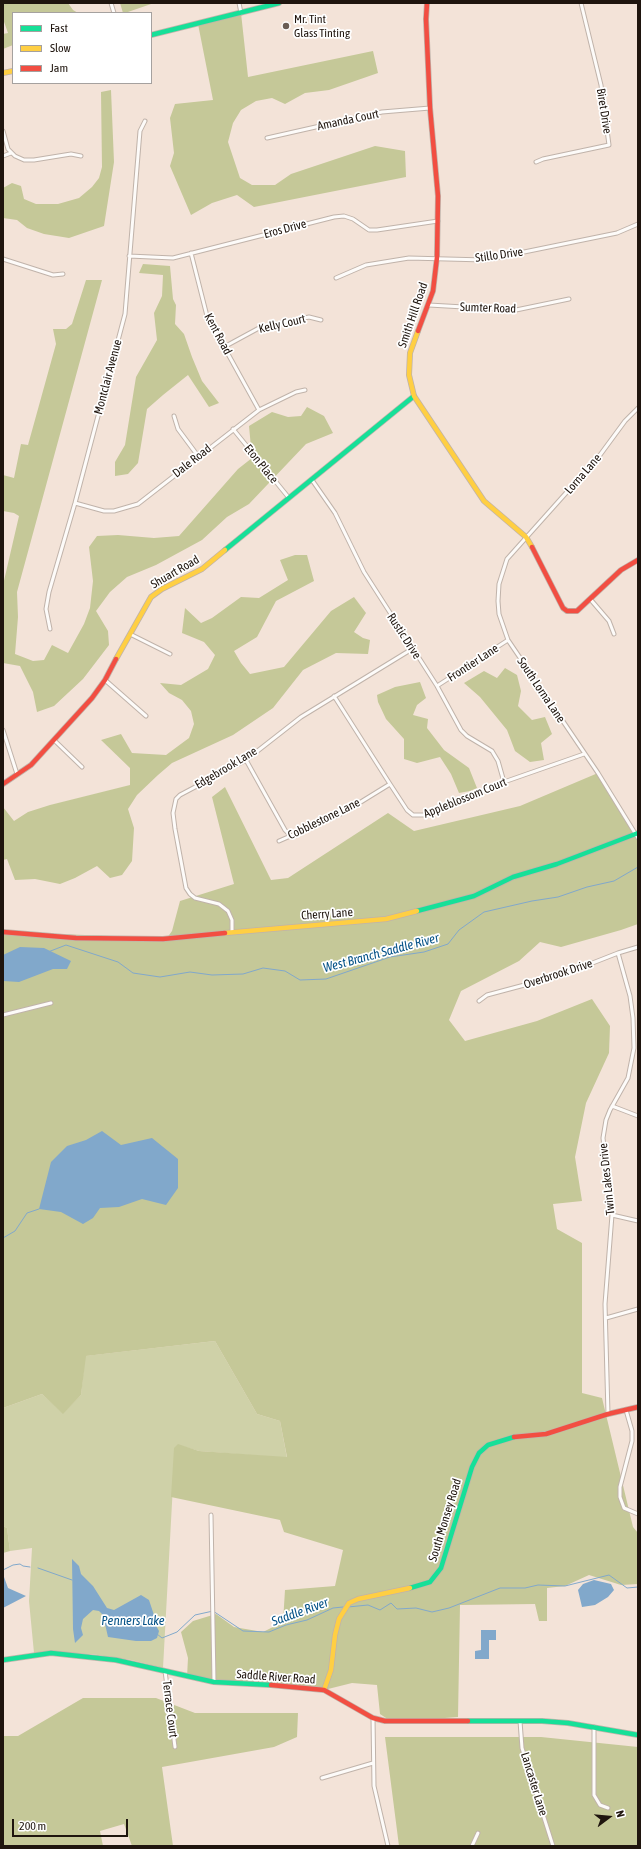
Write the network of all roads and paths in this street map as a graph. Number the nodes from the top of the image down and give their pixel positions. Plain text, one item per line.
1 (239, 3) edge
2 (279, 3) edge
3 (427, 3) edge
4 (581, 3) edge
5 (241, 13) junction
6 (152, 36) edge
7 (430, 108) junction
8 (145, 121) dead end
9 (3, 131) edge
10 (267, 138) dead end
11 (11, 152) junction
12 (3, 156) edge
13 (81, 156) dead end
14 (536, 162) dead end
15 (438, 221) junction
16 (638, 224) edge
17 (191, 253) junction
18 (129, 256) junction
19 (437, 257) junction
20 (3, 258) edge
21 (63, 274) dead end
22 (336, 278) dead end
23 (569, 299) dead end
24 (429, 305) junction
25 (321, 320) dead end
26 (224, 347) junction
27 (305, 390) dead end
28 (414, 396) junction
29 (638, 408) edge
30 (259, 410) junction
31 (174, 416) dead end
32 (233, 429) junction
33 (198, 456) junction
34 (312, 480) junction
35 (289, 498) junction
36 (75, 503) junction
37 (526, 538) junction
38 (638, 560) edge
39 (591, 600) junction
40 (50, 629) dead end
41 (130, 634) junction
42 (614, 634) dead end
43 (508, 640) junction
44 (412, 648) junction
45 (170, 654) dead end
46 (105, 680) junction
47 (437, 686) junction
48 (334, 696) junction
49 (146, 716) dead end
50 (3, 730) edge
51 (55, 741) junction
52 (584, 754) junction
53 (246, 760) junction
54 (82, 766) dead end
55 (18, 774) junction
56 (504, 782) junction
57 (3, 784) edge
58 (390, 784) junction
59 (290, 835) junction
60 (637, 835) edge
61 (279, 841) dead end
62 (3, 932) edge
63 (232, 932) junction
64 (638, 948) edge
65 (618, 953) junction
66 (479, 1001) dead end
67 (51, 1003) dead end
68 (3, 1015) edge
69 (612, 1106) junction
70 (638, 1116) edge
71 (612, 1216) junction
72 (638, 1221) edge
73 (638, 1309) edge
74 (606, 1318) junction
75 (638, 1407) edge
76 (626, 1410) junction
77 (608, 1414) junction
78 (638, 1514) edge
79 (211, 1515) dead end
80 (3, 1660) edge
81 (165, 1671) junction
82 (214, 1682) junction
83 (324, 1690) junction
84 (373, 1718) junction
85 (520, 1721) junction
86 (594, 1727) junction
87 (638, 1735) edge
88 (175, 1747) dead end
89 (373, 1763) junction
90 (322, 1778) dead end
91 (608, 1808) dead end
92 (478, 1833) dead end
93 (388, 1846) edge
94 (472, 1846) edge
95 (554, 1846) edge

1 - 5 street
2 - 5 street
3 - 7 street, Smith Hill Road
4 - 14 street, Biret Drive
5 - 6 street
7 - 10 street, Amanda Court
7 - 15 street, Smith Hill Road
8 - 18 street, Montclair Avenue
9 - 11 street
11 - 12 street
11 - 13 street
15 - 17 street, Eros Drive
15 - 19 street, Smith Hill Road
16 - 19 street, Stillo Drive
17 - 18 street, Eros Drive
17 - 26 street, Kent Road
18 - 36 street, Montclair Avenue
19 - 22 street, Stillo Drive
19 - 24 street, Smith Hill Road
20 - 21 street
23 - 24 street, Sumter Road
24 - 28 street, Smith Hill Road
25 - 26 street, Kelly Court
26 - 30 street, Kent Road
27 - 30 street, Dale Road
28 - 34 street, Shuart Road
28 - 37 street, Smith Hill Road
29 - 37 street, Lorna Lane
30 - 32 street, Dale Road
31 - 33 street
32 - 33 street, Dale Road
32 - 35 street, Eton Place
33 - 36 street, Dale Road
34 - 35 street, Shuart Road
34 - 44 street, Rustic Drive
35 - 41 street, Shuart Road
36 - 40 street, Montclair Avenue
37 - 39 street, Smith Hill Road
37 - 43 street, South Lorna Lane
38 - 39 street, Smith Hill Road
39 - 42 street
41 - 45 street
41 - 46 street, Shuart Road
43 - 47 street, Frontier Lane
43 - 52 street, South Lorna Lane
44 - 47 street, Rustic Drive
44 - 48 street, Edgebrook Lane
46 - 49 street
46 - 51 street, Shuart Road
47 - 56 street, Rustic Drive
48 - 53 street, Edgebrook Lane
48 - 58 street, Appleblossom Court
50 - 55 street
51 - 54 street
51 - 55 street, Shuart Road
52 - 56 street, Appleblossom Court
52 - 60 street, South Lorna Lane
53 - 59 street
53 - 63 street, Edgebrook Lane
55 - 57 street, Shuart Road
56 - 58 street, Appleblossom Court
58 - 59 street, Cobblestone Lane
59 - 61 street, Cobblestone Lane
60 - 63 street, Cherry Lane
62 - 63 street, Cherry Lane
64 - 65 street, Overbrook Drive
65 - 66 street, Overbrook Drive
65 - 69 street, Twin Lakes Drive
67 - 68 street
69 - 70 street
69 - 71 street, Twin Lakes Drive
71 - 72 street
71 - 74 street, Twin Lakes Drive
73 - 74 street
74 - 77 street, Twin Lakes Drive
75 - 76 street, South Monsey Road
76 - 77 street, South Monsey Road
76 - 78 street
77 - 83 street, South Monsey Road
79 - 82 street
80 - 81 street, Saddle River Road
81 - 82 street, Saddle River Road
81 - 88 street, Terrace Court
82 - 83 street, Saddle River Road
83 - 84 street, Saddle River Road
84 - 85 street, Saddle River Road
84 - 89 street
85 - 86 street, Saddle River Road
85 - 95 street, Lancaster Lane
86 - 87 street, Saddle River Road
86 - 91 street
89 - 90 street
89 - 93 street
92 - 94 street

